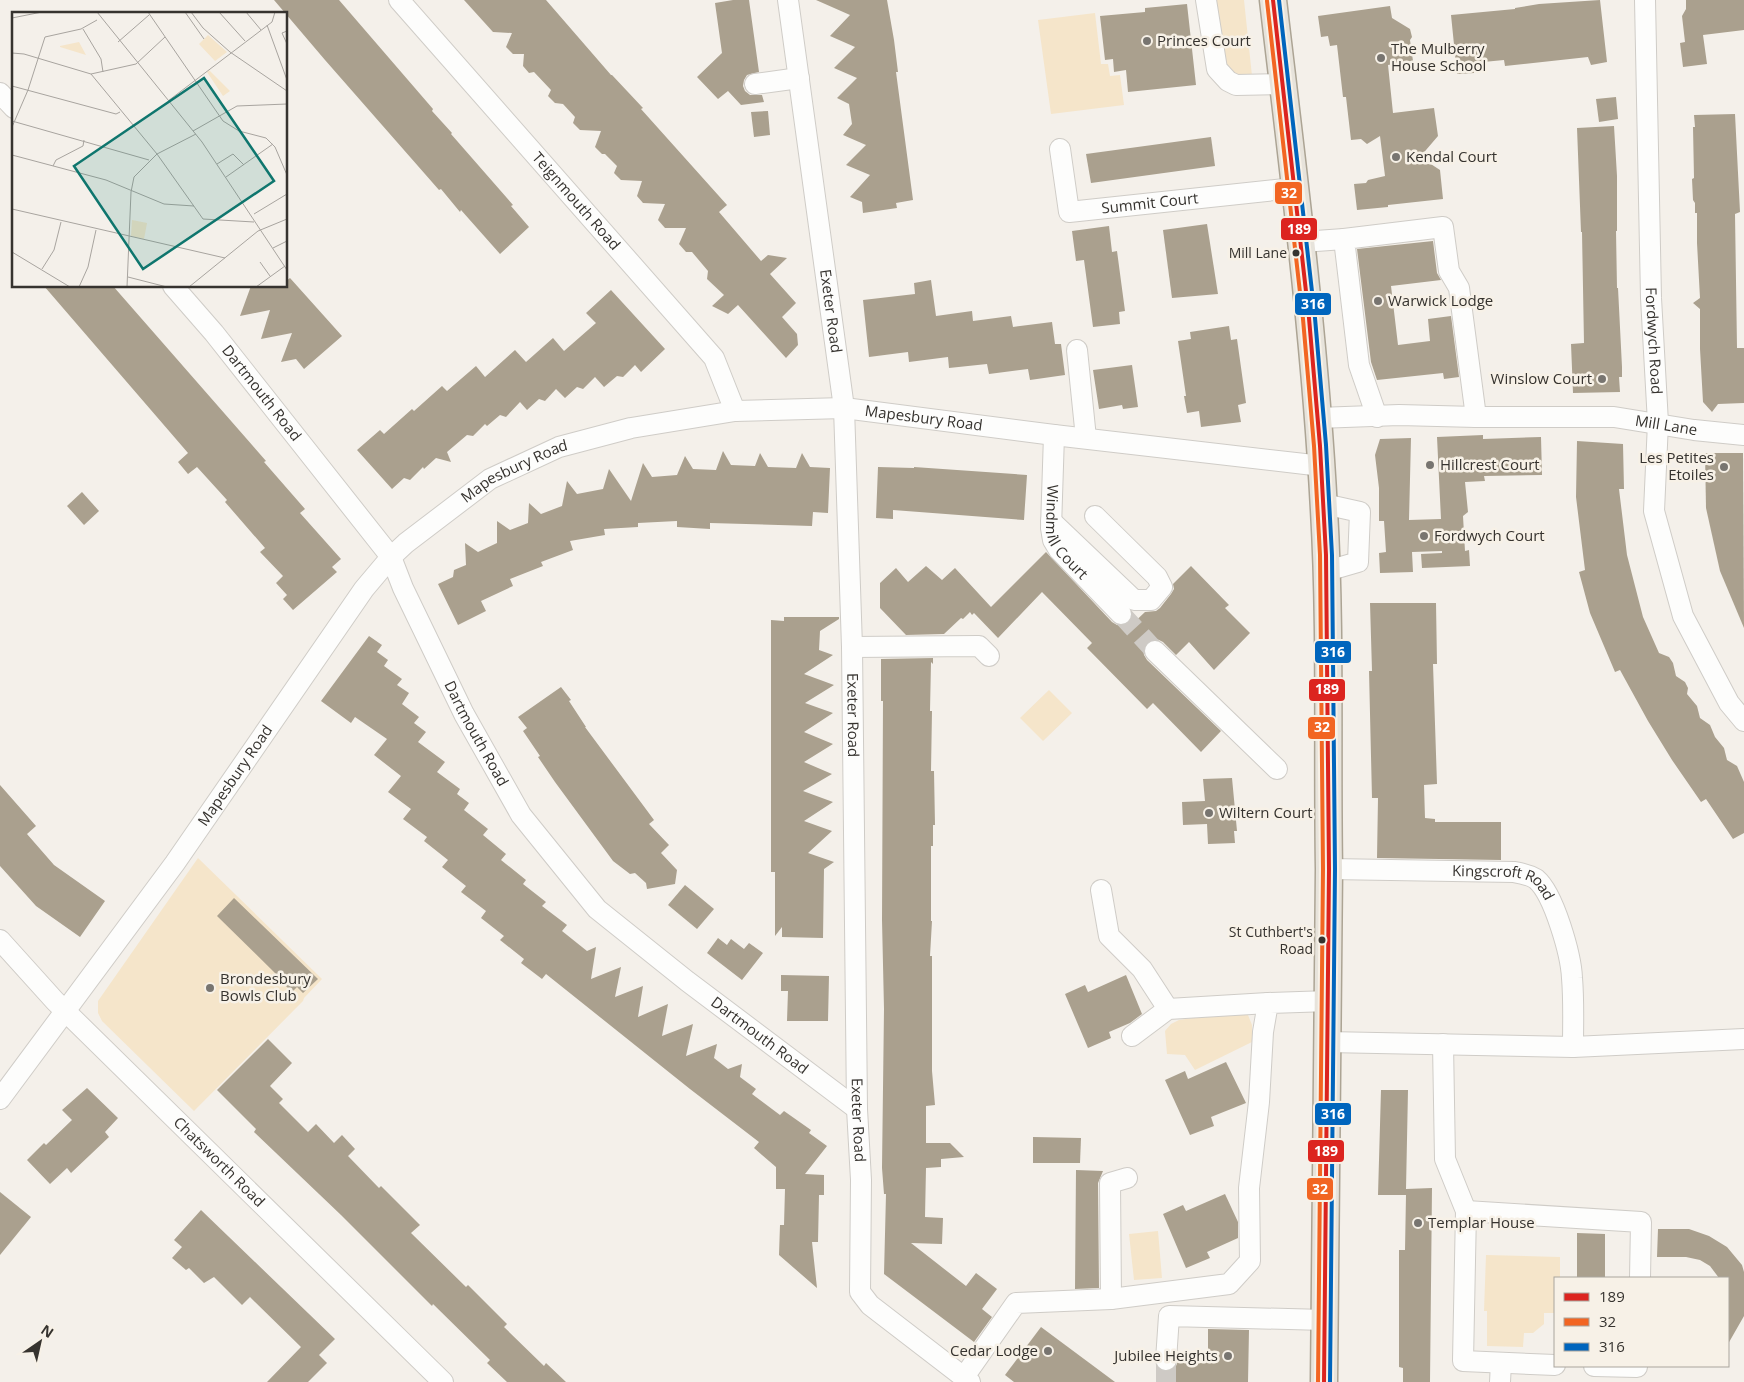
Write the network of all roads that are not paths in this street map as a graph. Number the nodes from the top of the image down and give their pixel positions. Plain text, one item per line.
1 (399, 0) edge
2 (788, 0) edge
3 (1206, 0) edge
4 (1273, 0) edge
5 (1645, 0) edge
6 (799, 78) junction
7 (754, 84) dead end
8 (1282, 84) junction
9 (0, 92) edge
10 (12, 106) edge
11 (1060, 149) dead end
12 (1294, 188) junction
13 (1344, 239) junction
14 (1302, 242) junction
15 (175, 288) edge
16 (1077, 350) dead end
17 (844, 408) junction
18 (735, 411) junction
19 (1377, 417) junction
20 (1476, 417) junction
21 (1318, 418) junction
22 (1658, 423) junction
23 (1744, 434) edge
24 (1054, 435) junction
25 (1086, 438) junction
26 (1322, 466) junction
27 (1324, 504) junction
28 (1095, 516) dead end
29 (1051, 521) junction
30 (391, 557) junction
31 (1327, 571) junction
32 (1121, 614) tunnel mouth
33 (852, 647) junction
34 (1156, 650) tunnel mouth
35 (989, 656) dead end
36 (1744, 721) edge
37 (1277, 769) dead end
38 (1329, 870) junction
39 (1101, 890) dead end
40 (0, 940) edge
41 (1329, 1001) junction
42 (1268, 1003) junction
43 (1168, 1009) junction
44 (66, 1011) junction
45 (1132, 1036) dead end
46 (1744, 1039) edge
47 (1327, 1042) junction
48 (1443, 1044) junction
49 (1573, 1047) junction
50 (0, 1099) edge
51 (857, 1109) junction
52 (1127, 1178) dead end
53 (1466, 1211) junction
54 (1640, 1277) edge
55 (1111, 1299) junction
56 (1325, 1320) junction
57 (1166, 1360) tunnel mouth
58 (1554, 1364) edge
59 (1501, 1372) edge
60 (967, 1380) edge
61 (443, 1382) edge
62 (1324, 1382) edge

1 - 18 street, Teignmouth Road
2 - 6 street, Exeter Road
3 - 8 street
4 - 8 main road
5 - 22 street, Fordwych Road
6 - 7 street
6 - 17 street, Exeter Road
8 - 12 main road
9 - 10 street
11 - 12 street, Summit Court
12 - 14 main road
13 - 14 street
13 - 19 street
13 - 20 street
14 - 21 main road
15 - 30 street, Dartmouth Road
16 - 25 street
17 - 18 street, Mapesbury Road
17 - 24 street, Mapesbury Road
17 - 33 street, Exeter Road
18 - 30 street, Mapesbury Road
19 - 20 street, Mill Lane
19 - 21 street, Mill Lane
20 - 22 street, Mill Lane
21 - 26 main road
22 - 23 street, Mill Lane
22 - 36 street, Fordwych Road
24 - 25 street, Mapesbury Road
24 - 29 street, Windmill Court
25 - 26 street, Mapesbury Road
26 - 27 main road
27 - 31 main road
27 - 31 street
28 - 29 street
29 - 32 street, Windmill Court
30 - 44 street, Mapesbury Road
30 - 51 street, Dartmouth Road
31 - 38 main road
33 - 35 street
33 - 51 street, Exeter Road
34 - 37 street
38 - 41 main road
38 - 49 street, Kingscroft Road
39 - 43 street
40 - 44 street, Chatsworth Road
41 - 42 street
41 - 47 main road
42 - 43 street
42 - 55 street
43 - 45 street
44 - 50 street, Mapesbury Road
44 - 61 street, Chatsworth Road
46 - 49 street
47 - 48 street
47 - 56 main road
48 - 49 street
48 - 53 street
51 - 60 street, Exeter Road
52 - 55 street
53 - 54 street
53 - 59 street
55 - 60 street
56 - 57 street
56 - 62 main road
58 - 59 street

